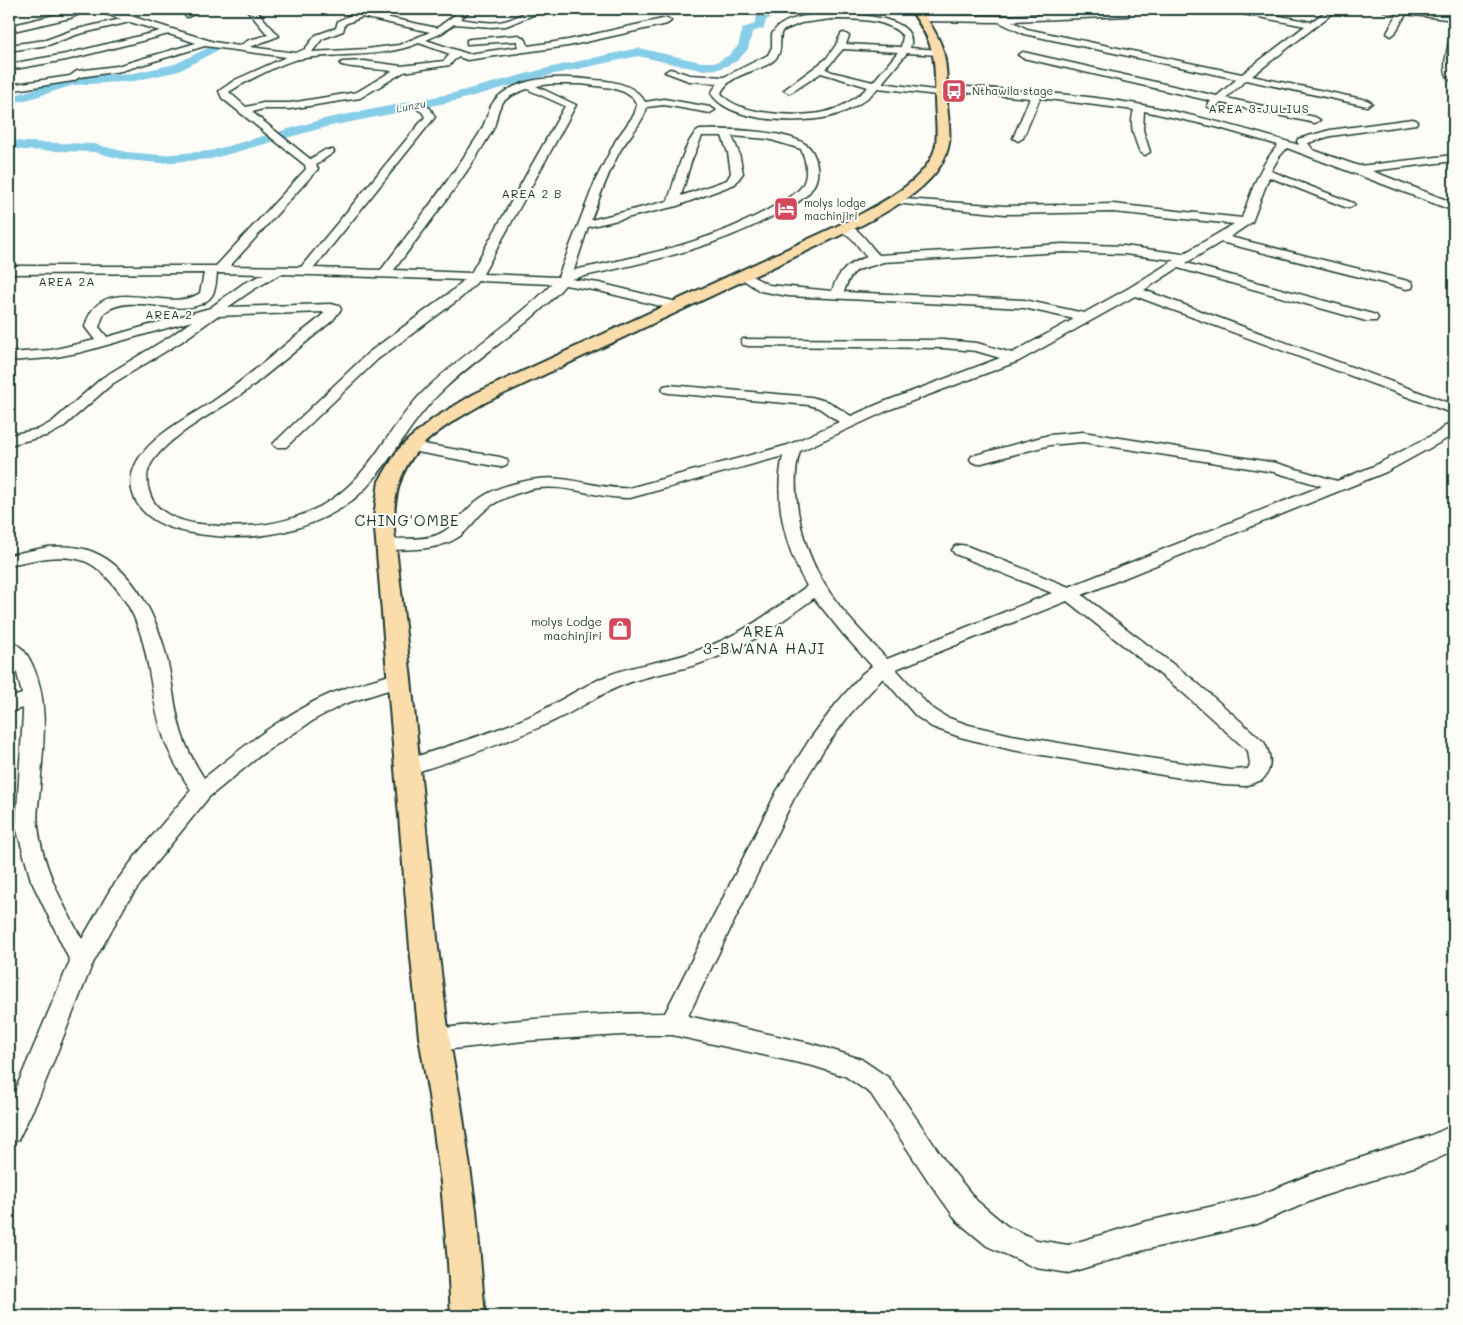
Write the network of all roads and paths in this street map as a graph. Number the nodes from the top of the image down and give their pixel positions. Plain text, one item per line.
1 (87, 9) edge
2 (100, 9) edge
3 (203, 9) edge
4 (344, 9) edge
5 (1233, 9) edge
6 (1334, 9) edge
7 (1387, 9) edge
8 (541, 10) dead end
9 (1403, 10) edge
10 (1252, 11) edge
11 (250, 12) edge
12 (187, 14) dead end
13 (361, 14) junction
14 (458, 14) edge
15 (1125, 14) dead end
16 (1454, 16) edge
17 (130, 18) junction
18 (913, 19) edge
19 (1002, 19) junction
20 (667, 21) dead end
21 (1311, 24) junction
22 (9, 29) edge
23 (438, 31) junction
24 (170, 32) junction
25 (1391, 33) dead end
26 (844, 36) dead end
27 (236, 38) dead end
28 (419, 40) junction
29 (204, 42) junction
30 (470, 42) dead end
31 (1454, 42) edge
32 (218, 46) junction
33 (840, 46) junction
34 (9, 48) edge
35 (240, 48) junction
36 (525, 50) junction
37 (904, 50) junction
38 (938, 52) junction
39 (110, 53) junction
40 (458, 54) junction
41 (1023, 55) dead end
42 (298, 56) junction
43 (130, 66) junction
44 (274, 66) junction
45 (9, 67) edge
46 (401, 69) junction
47 (820, 69) junction
48 (438, 71) dead end
49 (670, 72) dead end
50 (421, 76) dead end
51 (1244, 77) junction
52 (388, 78) junction
53 (1454, 79) edge
54 (724, 80) junction
55 (406, 82) dead end
56 (528, 86) junction
57 (874, 86) junction
58 (9, 88) edge
59 (789, 90) dead end
60 (941, 91) junction
61 (1036, 95) junction
62 (1219, 100) junction
63 (1367, 102) dead end
64 (642, 105) junction
65 (417, 106) dead end
66 (1140, 108) junction
67 (710, 110) dead end
68 (244, 111) junction
69 (1197, 120) junction
70 (1315, 120) dead end
71 (1412, 122) dead end
72 (726, 134) junction
73 (1018, 138) dead end
74 (282, 143) joint
75 (1285, 144) junction
76 (329, 152) dead end
77 (1145, 152) dead end
78 (1309, 152) junction
79 (1454, 158) edge
80 (310, 164) junction
81 (1357, 169) junction
82 (1265, 172) junction
83 (894, 200) junction
84 (673, 204) junction
85 (1451, 204) edge
86 (1349, 205) dead end
87 (1246, 222) junction
88 (583, 225) junction
89 (843, 228) junction
90 (1220, 238) junction
91 (877, 260) junction
92 (1181, 261) junction
93 (216, 269) junction
94 (282, 270) junction
95 (305, 270) junction
96 (386, 272) junction
97 (11, 273) edge
98 (742, 275) junction
99 (475, 277) junction
100 (564, 279) junction
101 (1407, 285) dead end
102 (1134, 291) junction
103 (837, 294) junction
104 (196, 301) junction
105 (677, 306) junction
106 (213, 312) junction
107 (1086, 318) junction
108 (1371, 318) dead end
109 (105, 342) junction
110 (748, 342) dead end
111 (9, 357) edge
112 (1014, 358) junction
113 (669, 389) dead end
114 (1454, 410) edge
115 (849, 422) junction
116 (1454, 426) edge
117 (9, 440) edge
118 (281, 444) dead end
119 (411, 448) junction
120 (793, 448) junction
121 (978, 460) dead end
122 (500, 462) dead end
123 (389, 481) junction
124 (364, 482) junction
125 (1335, 485) junction
126 (386, 545) junction
127 (961, 550) dead end
128 (9, 560) edge
129 (816, 588) junction
130 (1068, 592) junction
131 (9, 646) edge
132 (884, 667) junction
133 (400, 679) junction
134 (32, 698) junction
135 (9, 705) edge
136 (407, 768) junction
137 (202, 791) junction
138 (82, 961) junction
139 (672, 1024) junction
140 (435, 1040) junction
141 (9, 1131) edge
142 (1454, 1138) edge
143 (468, 1316) edge

1 - 22 street
2 - 17 street
3 - 12 street
4 - 13 street
5 - 10 street
6 - 21 street
7 - 9 street
8 - 14 street
9 - 16 street
9 - 25 street
10 - 21 street
11 - 35 street
13 - 23 street
13 - 42 street
14 - 23 street
15 - 19 street
17 - 24 street
17 - 34 street
18 - 19 street
18 - 37 street
18 - 38 main road
18 - 54 street
19 - 51 street
20 - 36 street
21 - 51 street
23 - 28 street
24 - 29 street
24 - 39 street
26 - 33 street
27 - 32 street
28 - 40 street
28 - 42 street
29 - 32 street
29 - 43 street
30 - 36 street
31 - 53 street
32 - 35 street
33 - 37 street
33 - 47 street
35 - 42 street
36 - 40 street
37 - 38 street
37 - 57 street
38 - 60 main road
39 - 43 street
39 - 45 street
40 - 46 street
41 - 62 street
42 - 44 street
43 - 58 street
44 - 46 street
44 - 68 street
46 - 52 street
47 - 57 street
47 - 59 street
48 - 50 street
49 - 54 street
51 - 62 street
51 - 63 street
52 - 55 street
52 - 68 street
54 - 57 street
56 - 64 street
56 - 96 street
56 - 99 street
57 - 60 street
60 - 61 street
60 - 83 main road
61 - 66 street
61 - 73 street
62 - 69 street
62 - 70 street
64 - 67 street
64 - 88 street
65 - 95 street
66 - 69 street
66 - 77 street
68 - 74 street
69 - 75 street
71 - 78 street
72 - 84 street
72 - 84 street
72 - 100 street
74 - 80 street
75 - 78 street
75 - 82 street
76 - 80 street
78 - 81 street
79 - 81 street
80 - 93 street
81 - 85 street
82 - 86 street
82 - 87 street
83 - 87 street
83 - 89 main road
84 - 88 street
87 - 90 street
88 - 100 street
89 - 91 street
89 - 98 main road
90 - 92 street
90 - 101 street
91 - 92 street
91 - 103 street
92 - 102 street
92 - 108 street
93 - 94 street
93 - 97 street
93 - 104 street
94 - 95 street
94 - 106 street
95 - 96 street
96 - 99 street
98 - 103 street
98 - 105 main road
99 - 100 street
99 - 118 street
100 - 105 street
100 - 124 street
102 - 107 street
102 - 114 street
103 - 107 street
104 - 106 street
104 - 109 street
105 - 119 main road
106 - 109 street
106 - 117 street
106 - 124 street
107 - 112 street
109 - 111 street
110 - 112 street
112 - 115 street
113 - 115 street
115 - 120 street
116 - 125 street
119 - 122 street
119 - 123 main road
120 - 126 street
120 - 129 street
121 - 125 street
123 - 124 street
123 - 126 main road
125 - 130 street
126 - 133 main road
127 - 130 street
128 - 137 street
129 - 132 street
129 - 136 street
130 - 132 street
130 - 132 street
131 - 134 street
132 - 139 street
133 - 136 main road
133 - 137 street
134 - 135 street
134 - 138 street
136 - 140 main road
137 - 138 street
138 - 141 street
139 - 140 street
139 - 142 street
140 - 143 main road

